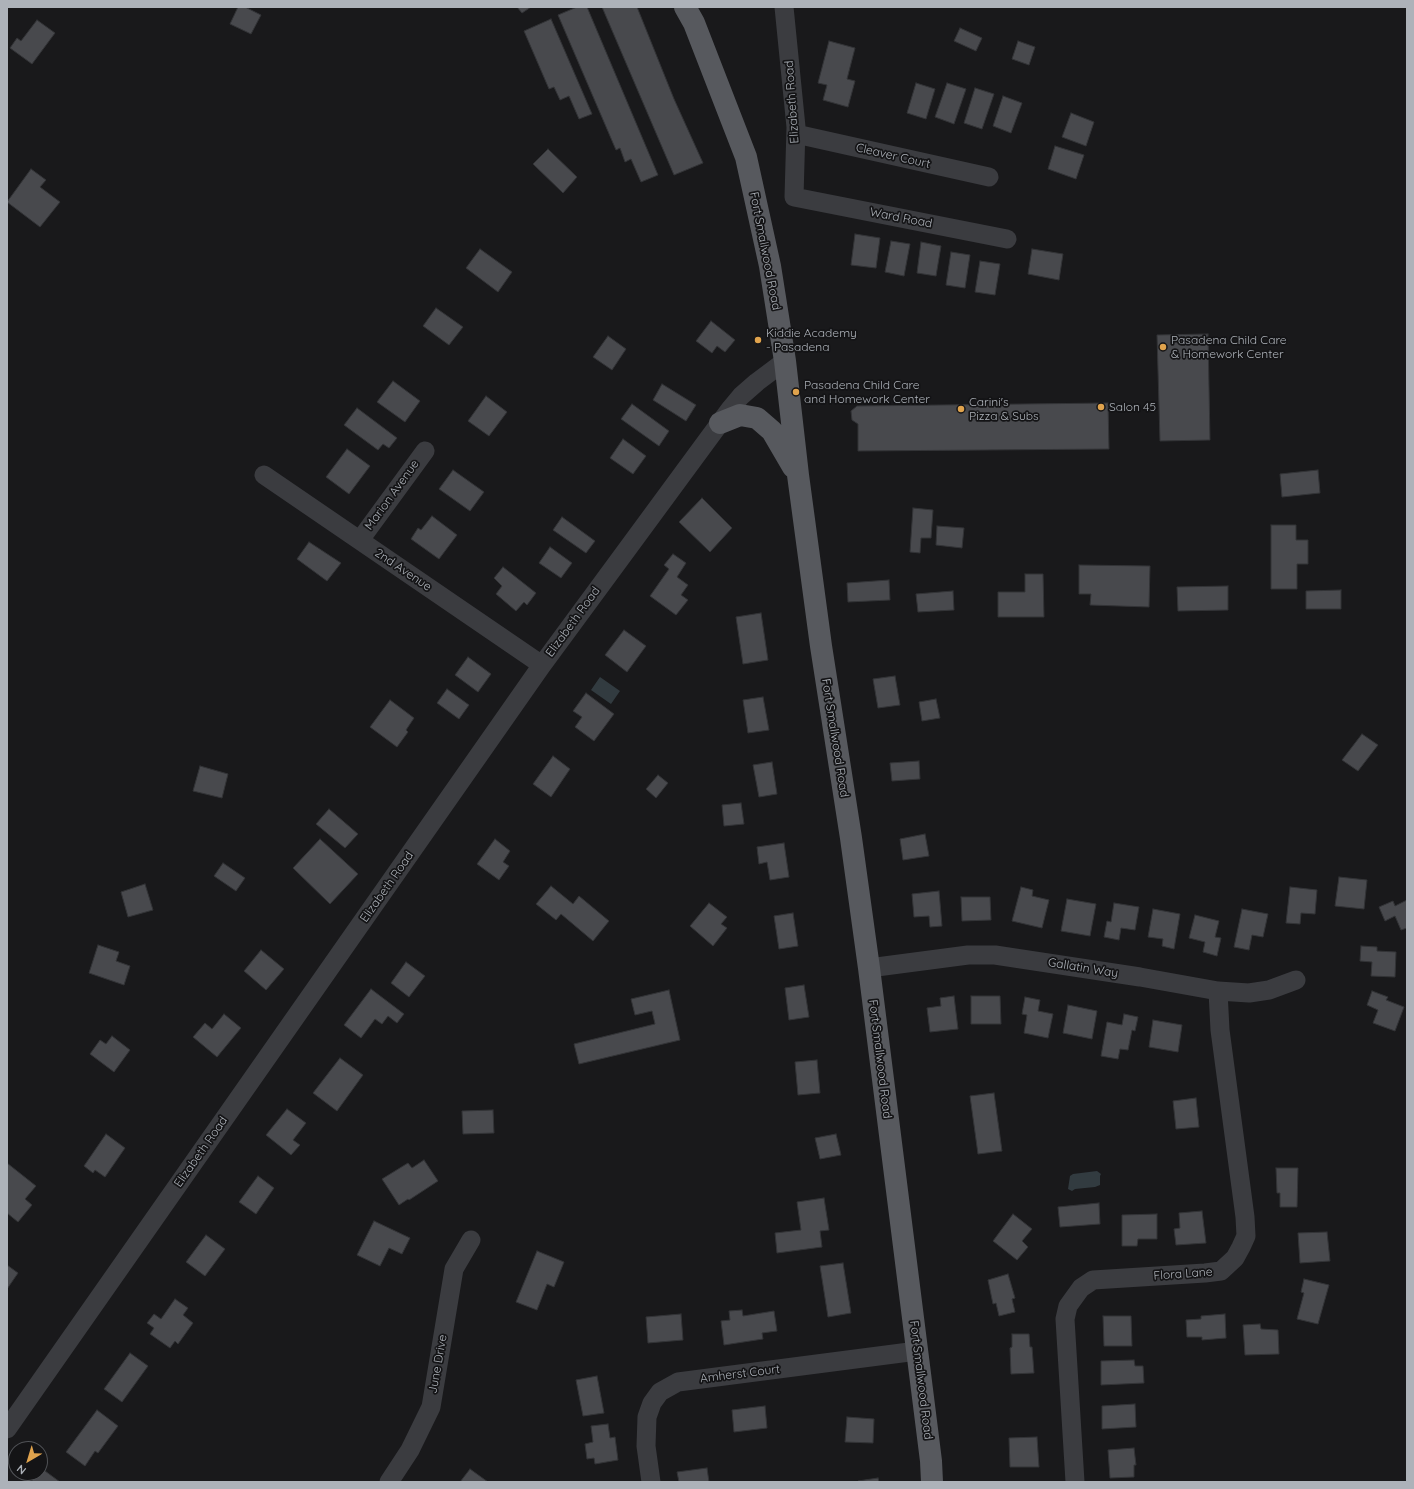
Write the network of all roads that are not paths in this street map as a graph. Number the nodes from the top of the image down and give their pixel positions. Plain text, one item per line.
1 (685, 7) edge
2 (784, 7) edge
3 (796, 134) junction
4 (989, 177) dead end
5 (794, 196) joint
6 (1007, 239) dead end
7 (785, 361) junction
8 (720, 423) junction
9 (425, 450) dead end
10 (264, 475) dead end
11 (798, 475) junction
12 (360, 540) junction
13 (542, 665) junction
14 (869, 968) junction
15 (1296, 980) dead end
16 (1218, 991) junction
17 (471, 1240) dead end
18 (917, 1352) junction
19 (7, 1429) edge
20 (389, 1482) edge
21 (651, 1482) edge
22 (932, 1482) edge
23 (1075, 1482) edge

1 - 7 main road, Fort Smallwood Road
2 - 3 street, Elizabeth Road
3 - 4 street, Cleaver Court
3 - 5 street, Elizabeth Road
5 - 6 street, Ward Road
7 - 8 street, Elizabeth Road
7 - 11 main road, Fort Smallwood Road
8 - 11 main road
8 - 13 street, Elizabeth Road
9 - 12 street, Marion Avenue
10 - 12 street, 2nd Avenue
11 - 14 main road, Fort Smallwood Road
12 - 13 street, 2nd Avenue
13 - 19 street, Elizabeth Road
14 - 16 street, Gallatin Way
14 - 18 main road, Fort Smallwood Road
15 - 16 street, Gallatin Way
16 - 23 street, Flora Lane
17 - 20 street, June Drive
18 - 21 street, Amherst Court
18 - 22 main road, Fort Smallwood Road

